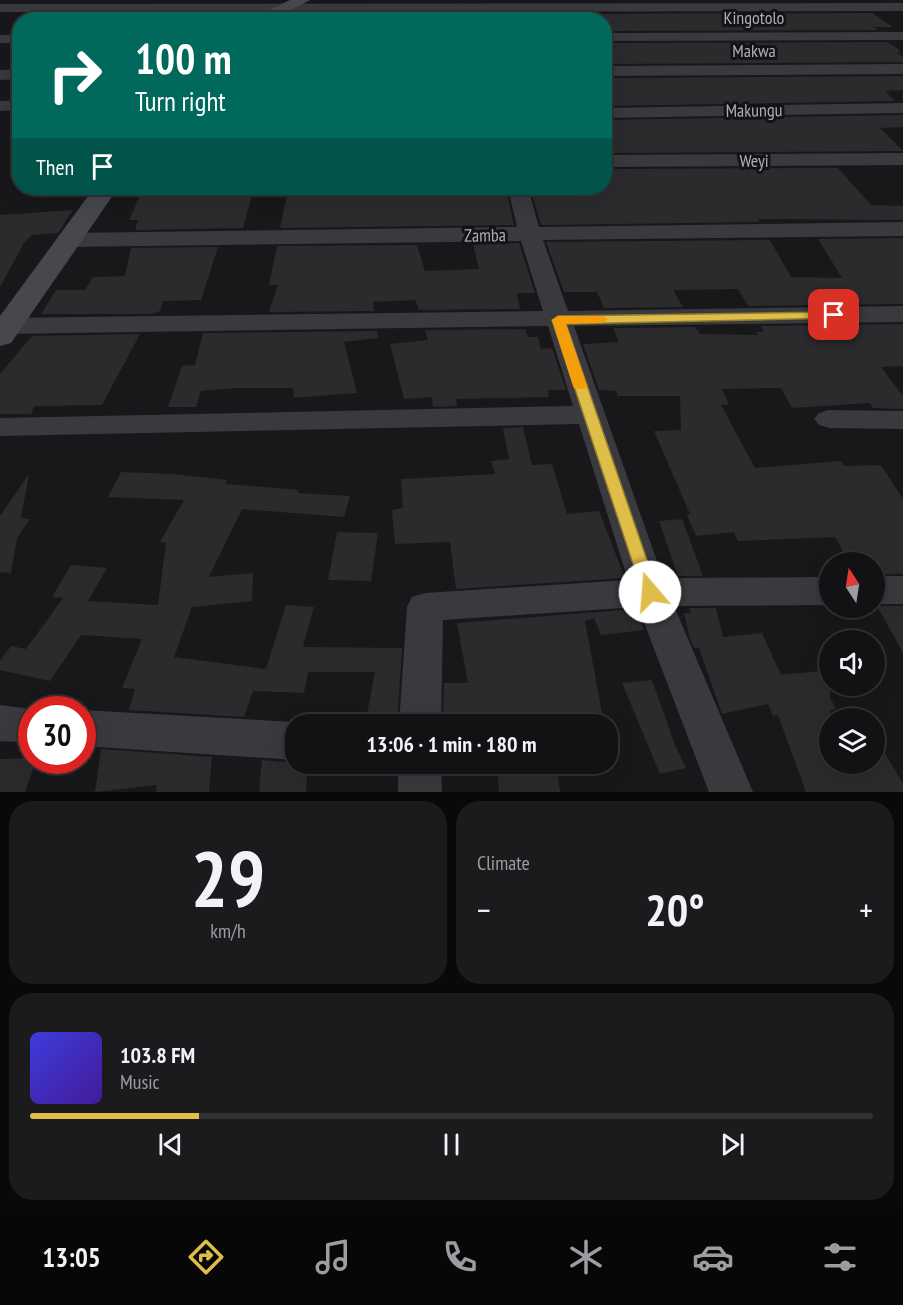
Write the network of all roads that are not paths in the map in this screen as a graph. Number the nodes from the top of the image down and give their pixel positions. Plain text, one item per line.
1 (8, 0) edge
2 (303, 0) edge
3 (0, 3) edge
4 (783, 3) edge
5 (903, 7) edge
6 (0, 8) edge
7 (279, 8) junction
8 (466, 9) edge
9 (271, 12) edge
10 (832, 36) junction
11 (903, 36) edge
12 (612, 37) edge
13 (878, 69) junction
14 (903, 69) edge
15 (612, 71) edge
16 (895, 85) dead end
17 (903, 108) edge
18 (612, 113) edge
19 (903, 159) edge
20 (612, 160) edge
21 (101, 195) edge
22 (520, 195) edge
23 (903, 229) edge
24 (530, 234) junction
25 (67, 240) junction
26 (903, 314) edge
27 (558, 320) junction
28 (2, 330) edge
29 (590, 416) junction
30 (829, 419) dead end
31 (903, 420) edge
32 (0, 427) edge
33 (885, 590) edge
34 (903, 590) edge
35 (819, 591) edge
36 (650, 592) junction
37 (420, 714) edge
38 (0, 723) edge
39 (18, 724) edge
40 (96, 729) edge
41 (285, 740) edge
42 (420, 774) edge
43 (420, 792) edge
44 (731, 792) edge

1 - 3 street
2 - 7 street
4 - 5 street
4 - 8 street
4 - 10 street
6 - 7 street
7 - 8 street
7 - 9 street
10 - 11 street, Kingotolo
10 - 12 street, Kingotolo
10 - 13 street
13 - 14 street, Makwa
13 - 15 street, Makwa
13 - 16 street
17 - 18 street, Makungu
19 - 20 street, Weyi
21 - 25 street
22 - 24 street
23 - 24 street, Zamba
24 - 25 street, Zamba
24 - 27 street
25 - 28 street
26 - 27 street
27 - 28 street
27 - 29 street
29 - 32 street
29 - 36 street
30 - 31 street
33 - 34 street
35 - 36 street
36 - 37 street
36 - 44 street
38 - 39 street
40 - 41 street
42 - 43 street

